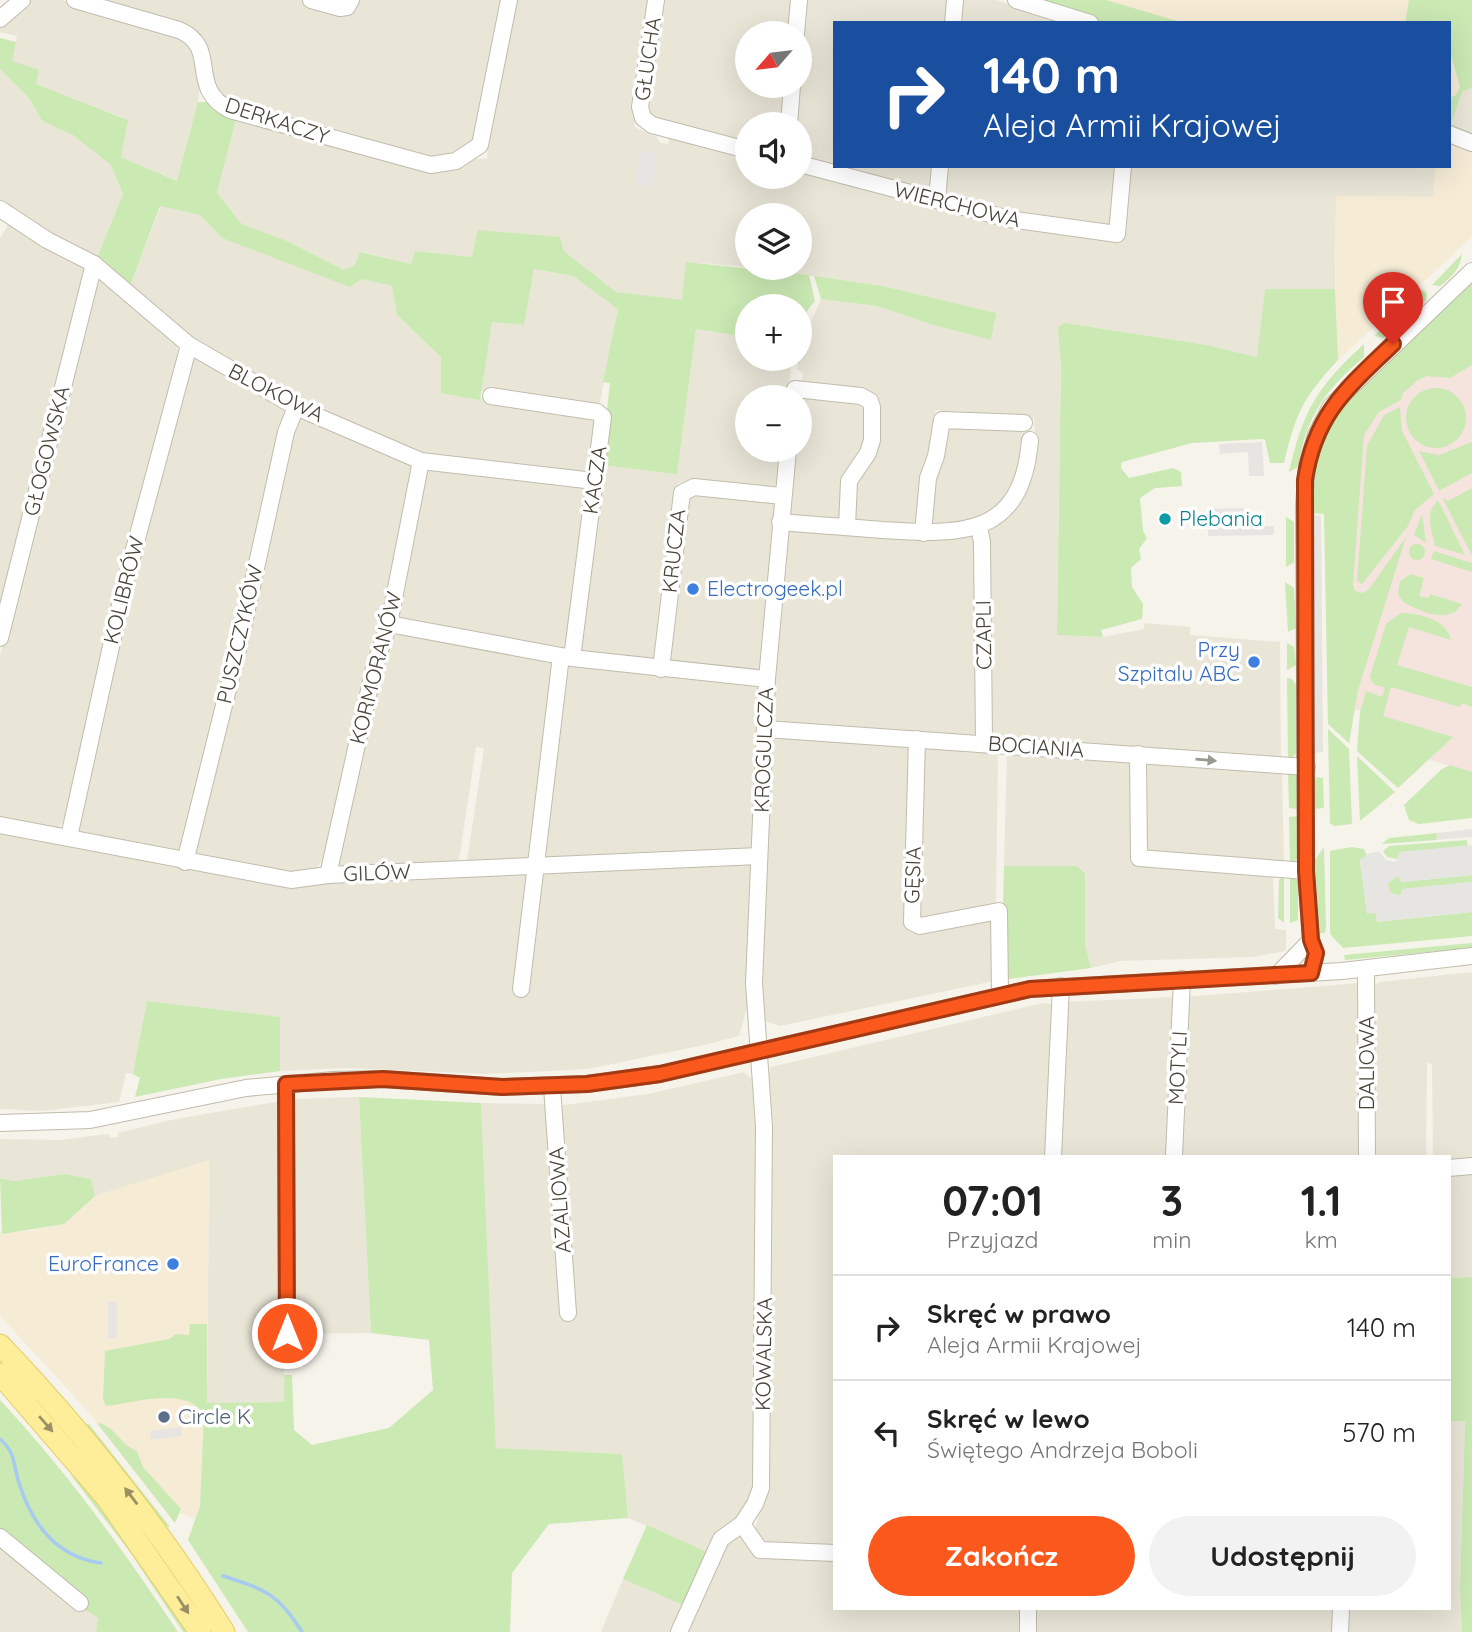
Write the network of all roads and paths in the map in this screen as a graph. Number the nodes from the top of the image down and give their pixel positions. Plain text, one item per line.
1 (22, 0) edge
2 (75, 0) edge
3 (311, 0) edge
4 (351, 0) edge
5 (509, 0) edge
6 (656, 0) edge
7 (799, 0) edge
8 (954, 0) edge
9 (1016, 0) edge
10 (0, 19) edge
11 (797, 21) edge
12 (953, 21) edge
13 (1084, 21) edge
14 (1451, 135) edge
15 (1472, 143) edge
16 (735, 146) edge
17 (812, 167) edge
18 (940, 168) edge
19 (1123, 168) edge
20 (937, 200) junction
21 (2, 211) edge
22 (0, 229) edge
23 (94, 264) junction
24 (1472, 271) edge
25 (189, 345) junction
26 (812, 389) edge
27 (491, 396) dead end
28 (296, 407) junction
29 (1024, 423) dead end
30 (1030, 440) dead end
31 (421, 461) junction
32 (786, 462) edge
33 (594, 481) junction
34 (782, 496) junction
35 (780, 522) junction
36 (847, 527) junction
37 (979, 527) junction
38 (923, 533) junction
39 (389, 624) junction
40 (0, 638) edge
41 (567, 657) junction
42 (661, 669) junction
43 (767, 679) junction
44 (766, 729) junction
45 (917, 739) junction
46 (984, 743) junction
47 (1138, 754) junction
48 (1307, 767) junction
49 (0, 825) edge
50 (69, 837) junction
51 (760, 856) junction
52 (186, 862) junction
53 (537, 866) junction
54 (1306, 871) junction
55 (328, 875) junction
56 (1311, 940) junction
57 (1472, 956) edge
58 (1366, 969) junction
59 (1311, 973) junction
60 (1276, 976) junction
61 (1182, 979) junction
62 (1061, 986) junction
63 (520, 989) dead end
64 (1000, 995) junction
65 (759, 1050) junction
66 (286, 1084) junction
67 (552, 1087) junction
68 (0, 1123) edge
69 (1052, 1155) edge
70 (1174, 1155) edge
71 (1367, 1155) edge
72 (1472, 1166) edge
73 (1451, 1168) edge
74 (568, 1314) dead end
75 (0, 1345) edge
76 (287, 1359) dead end
77 (0, 1374) edge
78 (742, 1524) junction
79 (0, 1537) edge
80 (833, 1553) edge
81 (80, 1603) dead end
82 (1028, 1610) edge
83 (1341, 1610) edge
84 (200, 1632) edge
85 (224, 1632) edge
86 (679, 1632) edge
87 (1028, 1632) edge
88 (1340, 1632) edge

1 - 10 street
2 - 5 street, DERKACZY
3 - 4 street
6 - 16 street, GŁUCHA
7 - 11 street
8 - 12 street
9 - 13 street
14 - 15 street
17 - 20 street, WIERCHOWA
18 - 20 street
19 - 20 street, WIERCHOWA
21 - 22 street
21 - 23 street, BLOKOWA
23 - 25 street, BLOKOWA
23 - 40 street, GŁOGOWSKA
24 - 48 street
25 - 28 street, BLOKOWA
25 - 50 street, KOLIBRÓW
26 - 36 street
27 - 33 street, KACZA
28 - 31 street, BLOKOWA
28 - 52 street, PUSZCZYKÓW
29 - 38 street
30 - 37 street
31 - 33 street, BLOKOWA
31 - 39 street, KORMORANÓW
32 - 34 street, KROGULCZA
33 - 41 street, KACZA
34 - 35 street, KROGULCZA
34 - 42 street, KRUCZA
35 - 36 street
35 - 43 street, KROGULCZA
36 - 38 street
37 - 38 street
37 - 46 street, CZAPLI
39 - 41 street
39 - 55 street, KORMORANÓW
41 - 42 street
41 - 53 street, KACZA
42 - 43 street
43 - 44 street, KROGULCZA
44 - 45 street, BOCIANIA
44 - 51 street, KROGULCZA
45 - 46 street, BOCIANIA
45 - 64 street, GĘSIA
46 - 47 street, BOCIANIA
47 -> 48 street, BOCIANIA
47 - 54 street
48 - 54 street
49 - 50 street, GILÓW
50 - 52 street, GILÓW
51 - 53 street, GILÓW
51 - 65 street, KROGULCZA
52 - 55 street, GILÓW
53 - 55 street, GILÓW
53 - 63 street, KACZA
54 - 56 street
56 - 59 street
56 - 60 street
57 - 58 street
58 - 59 street
58 - 71 street, DALIOWA
59 - 60 street
60 - 61 street
61 - 62 street
61 - 70 street, MOTYLI
62 - 64 street
62 - 69 street
64 - 65 street
65 - 67 street
65 - 78 street, KOWALSKA
66 - 67 street
66 - 68 street
66 - 76 street
67 - 74 street, AZALIOWA
72 - 73 street
85 -> 75 main road
77 -> 84 main road
78 - 80 street
78 - 86 street, KOWALSKA
79 - 81 street
82 - 87 street
83 - 88 street

